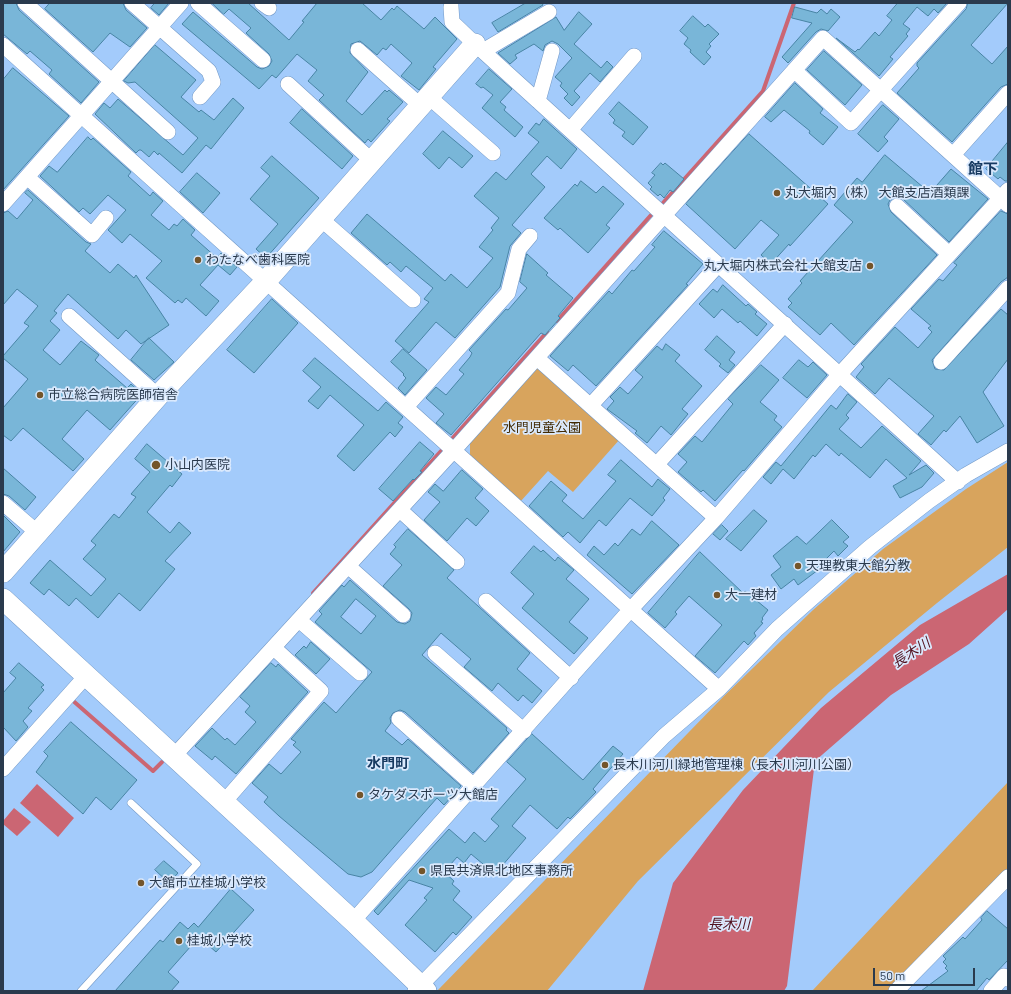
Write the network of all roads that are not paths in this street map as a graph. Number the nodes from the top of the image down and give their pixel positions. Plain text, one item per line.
1 (25, 3) edge
2 (132, 3) edge
3 (181, 3) edge
4 (198, 3) edge
5 (959, 3) edge
6 (451, 7) dead end
7 (549, 12) dead end
8 (160, 28) junction
9 (3, 45) edge
10 (479, 48) junction
11 (358, 50) dead end
12 (552, 51) dead end
13 (634, 56) dead end
14 (263, 60) dead end
15 (794, 70) junction
16 (113, 81) junction
17 (288, 84) dead end
18 (880, 90) junction
19 (1008, 93) edge
20 (200, 98) dead end
21 (425, 101) junction
22 (538, 101) junction
23 (81, 116) junction
24 (570, 130) junction
25 (168, 132) dead end
26 (493, 153) dead end
27 (952, 155) junction
28 (372, 161) junction
29 (27, 177) junction
30 (1006, 198) edge
31 (3, 204) edge
32 (897, 206) dead end
33 (663, 215) junction
34 (106, 218) dead end
35 (321, 219) junction
36 (530, 236) dead end
37 (949, 254) junction
38 (718, 265) junction
39 (266, 281) junction
40 (1008, 288) edge
41 (413, 300) dead end
42 (69, 316) dead end
43 (785, 324) junction
44 (537, 358) junction
45 (941, 362) dead end
46 (840, 374) junction
47 (158, 396) junction
48 (591, 405) junction
49 (406, 407) junction
50 (454, 450) junction
51 (1008, 451) edge
52 (657, 464) junction
53 (958, 482) junction
54 (3, 503) edge
55 (400, 510) junction
56 (716, 518) junction
57 (38, 533) junction
58 (457, 562) dead end
59 (348, 566) junction
60 (3, 572) edge
61 (3, 599) edge
62 (486, 601) dead end
63 (631, 610) junction
64 (402, 615) dead end
65 (299, 620) junction
66 (274, 648) junction
67 (435, 653) dead end
68 (360, 673) dead end
69 (86, 676) junction
70 (571, 678) junction
71 (719, 689) junction
72 (399, 719) dead end
73 (524, 731) junction
74 (174, 756) junction
75 (3, 769) edge
76 (474, 786) junction
77 (224, 802) junction
78 (131, 803) dead end
79 (1008, 877) edge
80 (353, 921) junction
81 (1008, 979) edge
82 (420, 989) edge
83 (81, 991) edge
84 (896, 991) edge
85 (990, 991) edge

1 - 16 street
2 - 8 street
3 - 8 street
4 - 14 street
5 - 18 street
6 - 10 street
7 - 10 street
8 - 16 street
8 - 20 street
9 - 23 street
10 - 21 street
10 - 22 street
11 - 21 street
12 - 22 street
13 - 24 street
15 - 18 street
15 - 18 street
15 - 33 street
16 - 23 street
16 - 25 street
17 - 28 street
18 - 27 street
19 - 27 street
21 - 26 street
21 - 28 street
22 - 24 street
23 - 29 street
23 - 39 street
24 - 33 street
27 - 30 street
28 - 35 street
29 - 31 street
29 - 34 street
30 - 37 street
32 - 37 street
33 - 38 street
33 - 44 street
35 - 39 street
35 - 41 street
36 - 49 street
37 - 46 street
38 - 43 street
38 - 48 street
39 - 47 street
39 - 49 street
40 - 45 street
42 - 47 street
43 - 46 street
43 - 52 street
44 - 48 street
44 - 50 street
46 - 53 street
46 - 56 street
47 - 57 street
48 - 52 street
49 - 50 street
50 - 55 street
50 - 63 street
51 - 53 street
52 - 56 street
53 - 71 street
54 - 57 street
55 - 58 street
55 - 59 street
56 - 63 street
57 - 60 street
59 - 64 street
59 - 65 street
61 - 69 street
62 - 70 street
63 - 70 street
63 - 71 street
65 - 66 street
65 - 68 street
66 - 74 street
66 - 77 street
67 - 73 street
69 - 74 street
69 - 75 street
70 - 73 street
71 - 82 street
72 - 76 street
73 - 76 street
74 - 77 street
76 - 80 street
77 - 80 street
78 - 83 lane
79 - 84 street
80 - 82 street
81 - 85 street

